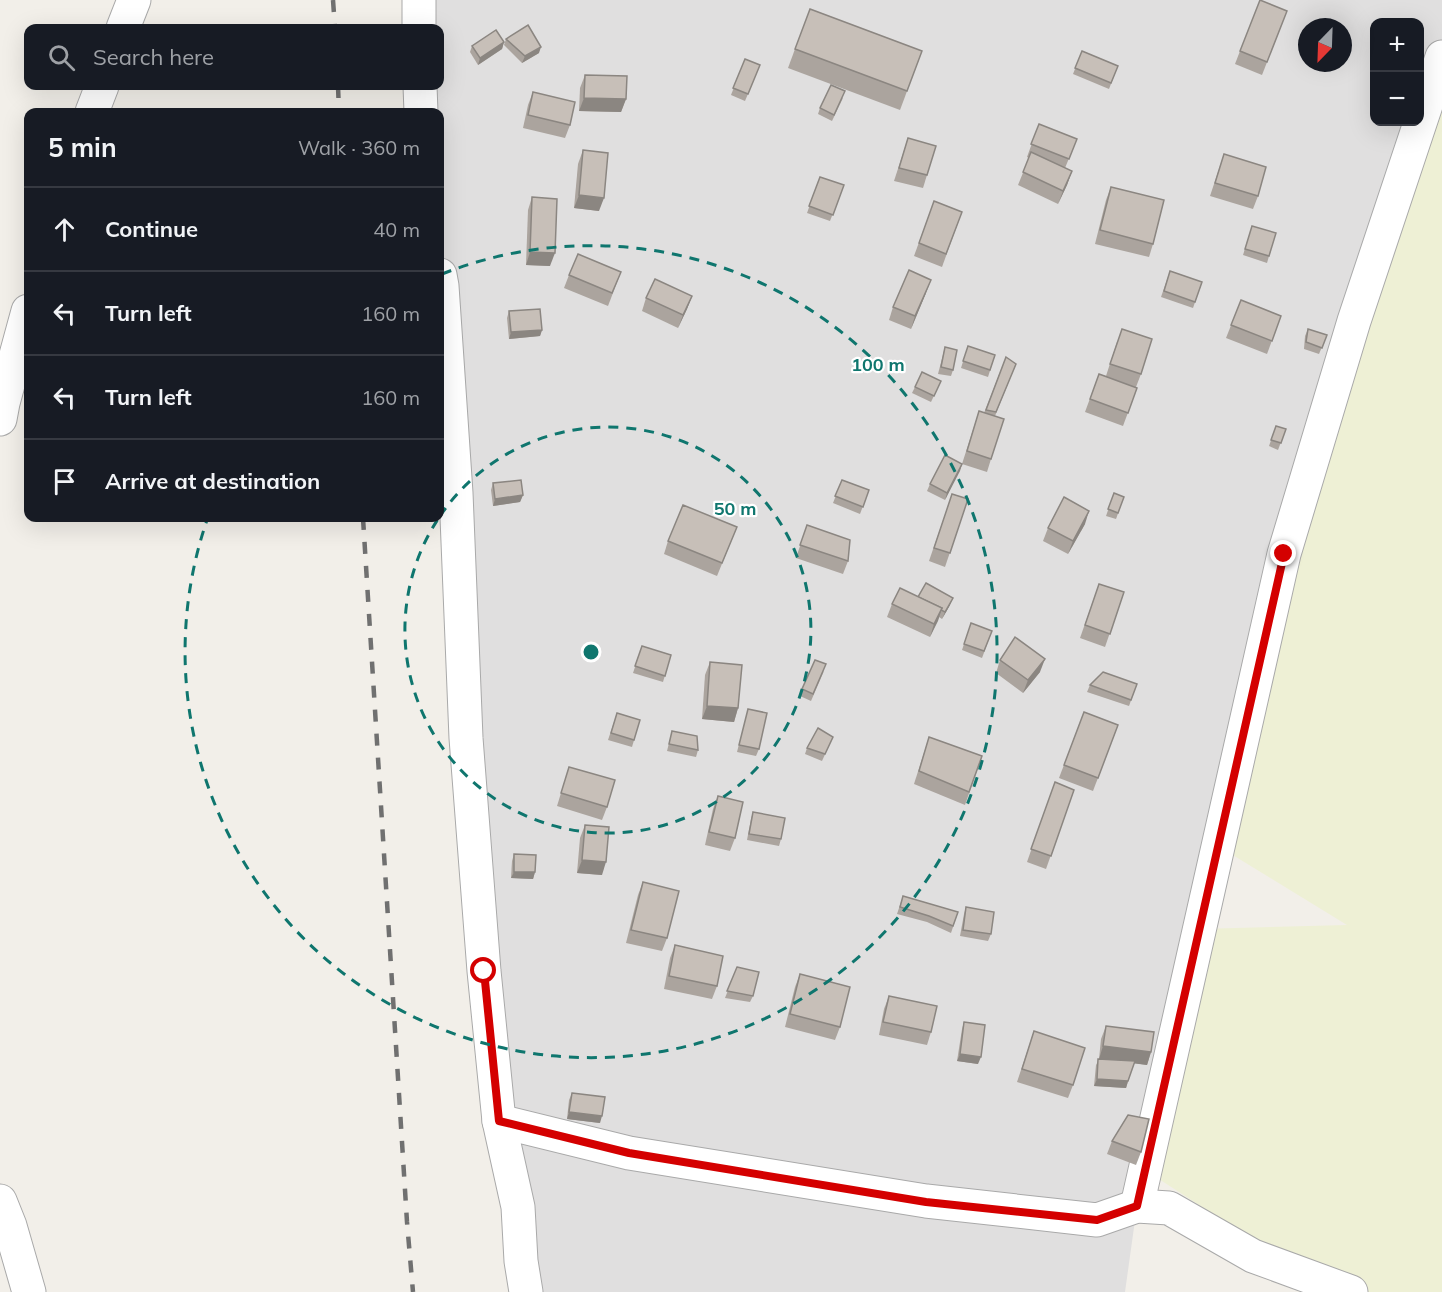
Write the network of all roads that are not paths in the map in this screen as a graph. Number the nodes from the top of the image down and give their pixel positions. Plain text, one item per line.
1 (134, 0) edge
2 (419, 0) edge
3 (125, 24) edge
4 (419, 24) edge
5 (1442, 57) edge
6 (100, 90) edge
7 (420, 90) edge
8 (94, 108) edge
9 (421, 108) edge
10 (444, 316) edge
11 (24, 325) edge
12 (0, 419) edge
13 (499, 1121) junction
14 (0, 1201) edge
15 (1137, 1206) junction
16 (29, 1292) edge
17 (526, 1292) edge
18 (1351, 1292) edge

1 - 3 street
2 - 4 street
5 - 15 street
6 - 8 street
7 - 9 street
10 - 13 street
11 - 12 street
13 - 15 street
13 - 17 street
14 - 16 street
15 - 18 street

